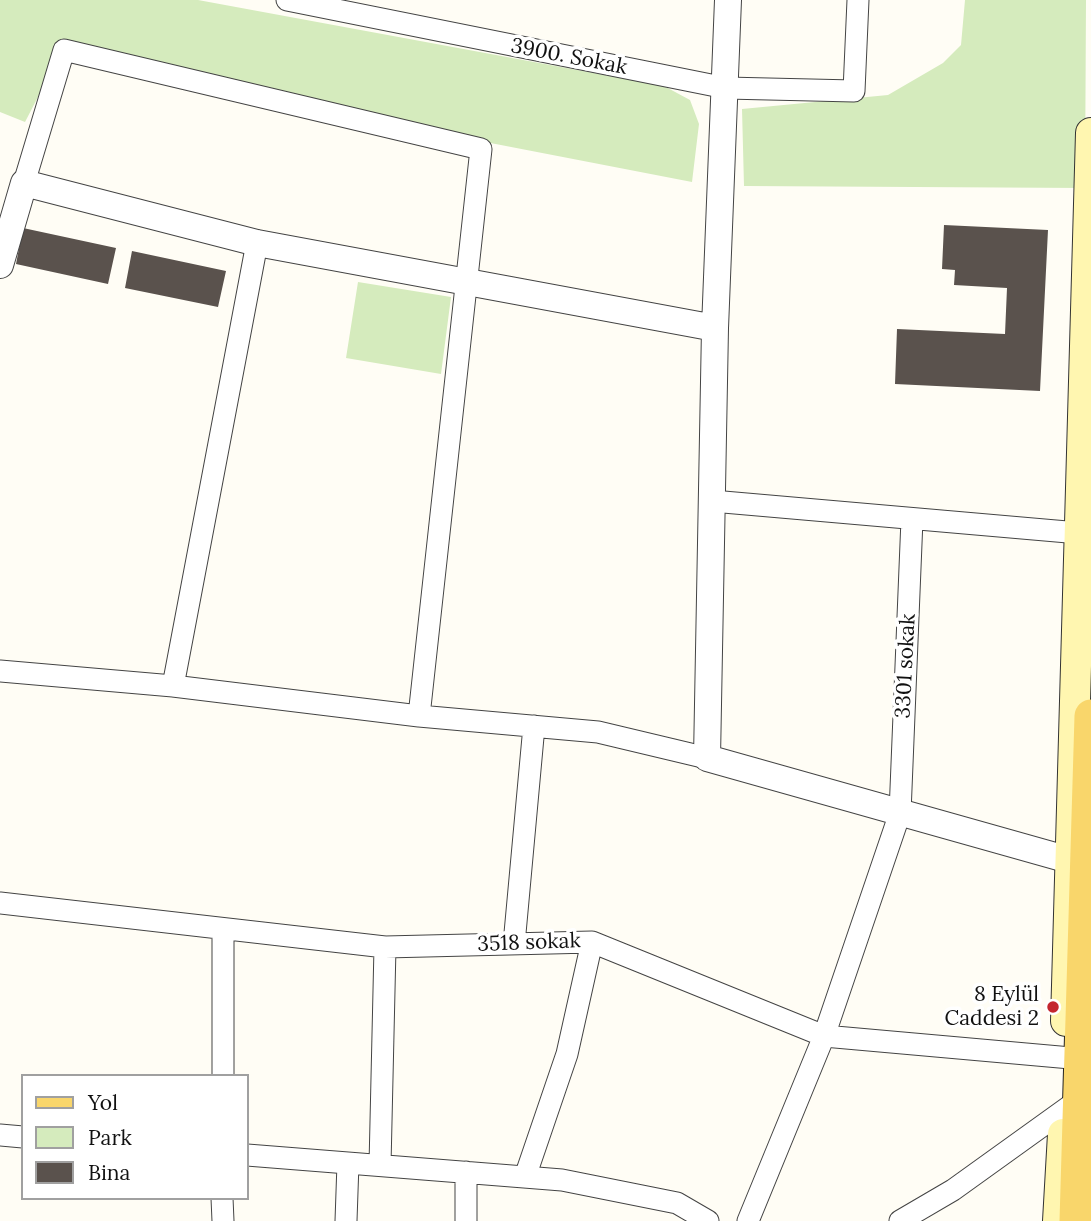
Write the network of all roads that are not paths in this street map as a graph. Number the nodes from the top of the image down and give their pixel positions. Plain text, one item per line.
1 (287, 0) edge
2 (728, 0) edge
3 (858, 0) edge
4 (726, 88) junction
5 (1091, 133) edge
6 (24, 183) junction
7 (257, 243) junction
8 (0, 265) edge
9 (464, 282) junction
10 (715, 328) junction
11 (712, 501) junction
12 (912, 519) junction
13 (1085, 534) edge
14 (0, 671) edge
15 (173, 686) junction
16 (419, 716) junction
17 (1091, 716) edge
18 (534, 726) junction
19 (708, 758) junction
20 (900, 813) junction
21 (1078, 863) junction
22 (0, 903) edge
23 (223, 930) junction
24 (592, 942) junction
25 (514, 944) junction
26 (385, 947) junction
27 (1081, 978) edge
28 (824, 1036) junction
29 (1074, 1058) junction
30 (222, 1074) edge
31 (1073, 1103) junction
32 (0, 1135) edge
33 (21, 1137) edge
34 (248, 1155) edge
35 (348, 1163) junction
36 (380, 1166) junction
37 (466, 1172) junction
38 (525, 1177) junction
39 (222, 1200) edge
40 (703, 1219) edge
41 (223, 1221) edge
42 (346, 1221) edge
43 (466, 1221) edge
44 (748, 1221) edge
45 (900, 1221) edge
46 (1059, 1221) edge
47 (1076, 1221) edge

1 - 4 street, 3900. Sokak
2 - 4 street
3 - 4 street, 3900. Sokak
4 - 10 street
5 - 13 main road
6 - 7 street
6 - 8 street
6 - 9 street
7 - 9 street
7 - 15 street
9 - 10 street
9 - 16 street
10 - 11 street
11 - 12 street
11 - 19 street
12 - 13 street
12 - 20 street, 3301 sokak
13 - 21 main road
14 - 15 street
15 - 16 street
16 - 18 street
17 - 21 main road
18 - 19 street
18 - 25 street
19 - 20 street
20 - 21 street
20 - 28 street, 3301 sokak
21 - 27 main road
22 - 23 street, 3518 sokak
23 - 26 street, 3518 sokak
23 - 30 street
24 - 25 street, 3518 sokak
24 - 28 street, 3518 sokak
24 - 38 street
25 - 26 street, 3518 sokak
26 - 36 street
27 - 29 main road
28 - 29 street, 3518 sokak
28 - 44 street, 3301 sokak
29 - 31 main road
31 - 45 street
31 - 46 main road
31 - 47 main road
32 - 33 street
34 - 35 street
35 - 36 street
35 - 42 street
36 - 37 street
37 - 38 street
37 - 43 street
38 - 40 street
39 - 41 street

